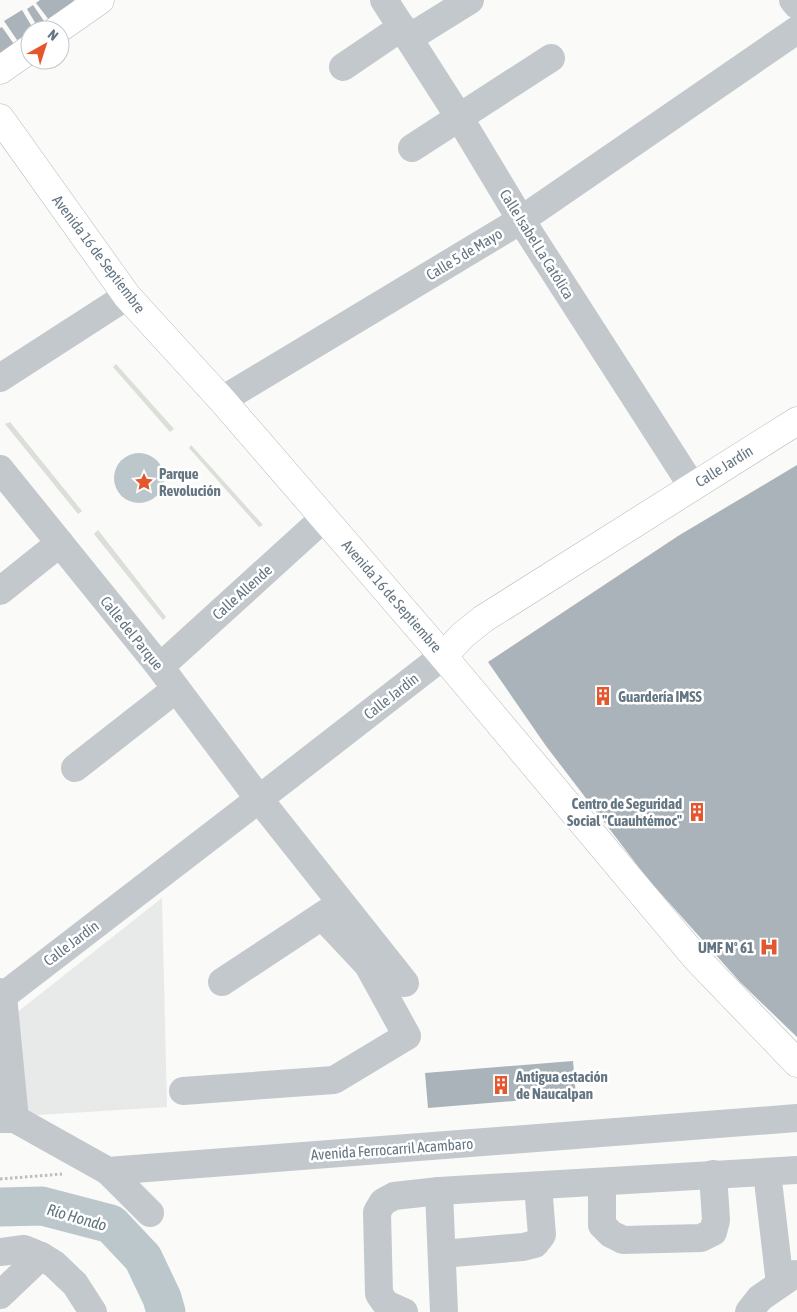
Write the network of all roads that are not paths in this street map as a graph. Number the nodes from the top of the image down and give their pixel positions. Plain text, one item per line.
1 (100, 0) edge
2 (384, 0) edge
3 (470, 0) edge
4 (793, 0) edge
5 (797, 6) edge
6 (70, 21) edge
7 (797, 30) edge
8 (406, 33) junction
9 (20, 56) edge
10 (551, 58) dead end
11 (343, 67) dead end
12 (0, 70) edge
13 (459, 117) junction
14 (0, 118) edge
15 (412, 148) dead end
16 (521, 220) junction
17 (127, 296) junction
18 (0, 378) edge
19 (222, 400) junction
20 (797, 421) edge
21 (0, 470) edge
22 (692, 486) junction
23 (324, 518) junction
24 (60, 543) junction
25 (0, 591) edge
26 (443, 656) junction
27 (160, 667) junction
28 (176, 689) junction
29 (75, 768) dead end
30 (259, 799) junction
31 (332, 910) junction
32 (222, 982) dead end
33 (405, 983) dead end
34 (1, 994) edge
35 (797, 1064) edge
36 (183, 1091) dead end
37 (797, 1118) edge
38 (8, 1119) edge
39 (797, 1170) edge
40 (108, 1171) junction
41 (767, 1172) junction
42 (712, 1174) junction
43 (602, 1182) junction
44 (538, 1186) junction
45 (439, 1191) junction
46 (150, 1213) dead end
47 (0, 1252) edge
48 (442, 1254) junction
49 (41, 1256) junction
50 (788, 1278) edge
51 (0, 1295) edge
52 (93, 1312) edge
53 (404, 1312) edge
54 (444, 1312) edge
55 (749, 1312) edge

1 - 6 main road
2 - 8 street, Calle Isabel La Católica
3 - 8 street
4 - 5 street
7 - 16 street, Calle 5 de Mayo
8 - 11 street
8 - 13 street, Calle Isabel La Católica
9 - 12 main road
10 - 13 street
13 - 15 street
13 - 16 street, Calle Isabel La Católica
14 - 17 main road, Avenida 16 de Septiembre
16 - 19 street, Calle 5 de Mayo
16 - 22 street, Calle Isabel La Católica
17 - 18 street
17 - 19 main road, Avenida 16 de Septiembre
19 - 23 main road, Avenida 16 de Septiembre
20 - 22 main road, Calle Jardín
21 - 24 street, Calle del Parque
22 - 26 main road, Calle Jardín
23 - 26 main road, Avenida 16 de Septiembre
23 - 27 street, Calle Allende
24 - 25 street
24 - 27 street, Calle del Parque
26 - 30 street, Calle Jardín
26 - 35 main road, Avenida 16 de Septiembre
27 - 28 street, Calle del Parque
28 - 29 street
28 - 30 street, Calle del Parque
30 - 31 street, Calle del Parque
30 - 34 street, Calle Jardín
31 - 32 street
31 - 33 street
31 - 36 street
34 - 38 street
37 - 40 street, Avenida Ferrocarril Acambaro
38 - 40 street
39 - 41 street
40 - 46 street
41 - 42 street
41 - 50 street
42 - 43 street
42 - 43 street
43 - 44 street
44 - 45 street
44 - 48 street
45 - 48 street
45 - 53 street
47 - 49 street
48 - 54 street
49 - 51 street
49 - 52 street
50 - 55 street

